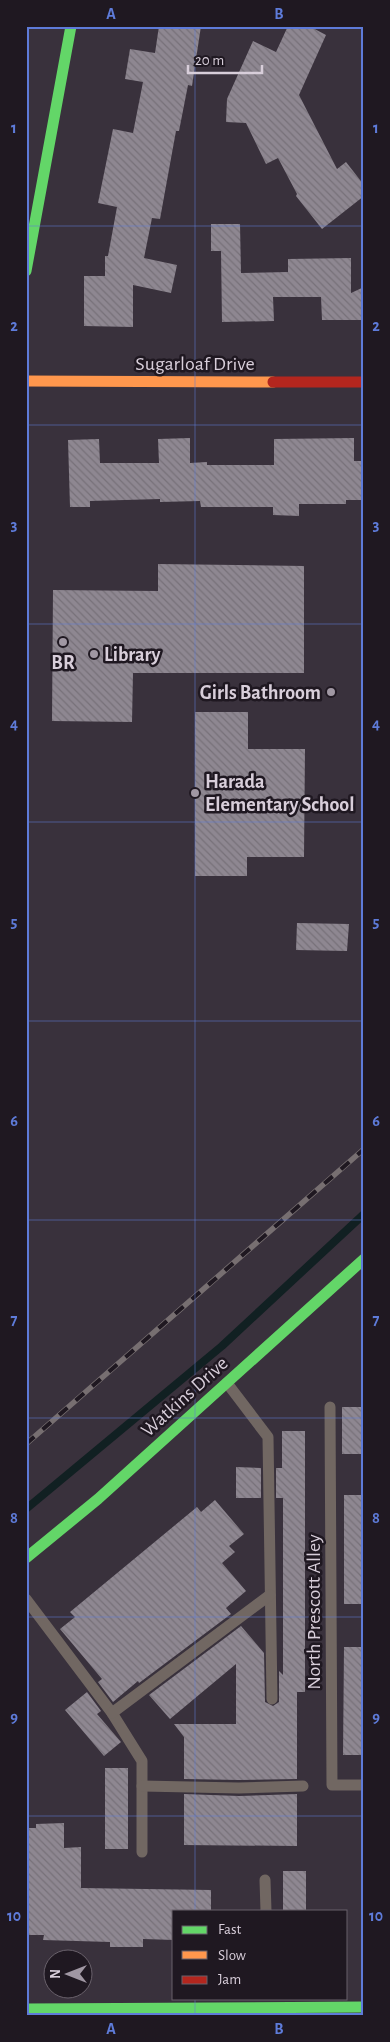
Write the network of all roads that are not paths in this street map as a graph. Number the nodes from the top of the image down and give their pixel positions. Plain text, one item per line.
1 (71, 26) edge
2 (26, 271) edge
3 (26, 381) edge
4 (364, 382) edge
5 (364, 1259) edge
6 (227, 1383) junction
7 (330, 1407) dead end
8 (26, 1558) edge
9 (270, 1595) junction
10 (26, 1599) edge
11 (272, 1700) dead end
12 (112, 1713) junction
13 (364, 1785) edge
14 (142, 1786) junction
15 (303, 1786) dead end
16 (142, 1852) dead end
17 (265, 1880) dead end
18 (266, 1910) edge
19 (268, 2003) edge
20 (364, 2007) edge
21 (26, 2009) edge

1 - 2 street
3 - 4 street, Sugarloaf Drive
5 - 6 street, Watkins Drive
6 - 8 street, Watkins Drive
6 - 9 lane
7 - 13 lane, North Prescott Alley
9 - 11 lane
9 - 12 lane
10 - 12 lane
12 - 14 lane
14 - 15 lane
14 - 16 lane
17 - 18 lane
19 - 20 street
19 - 21 street

